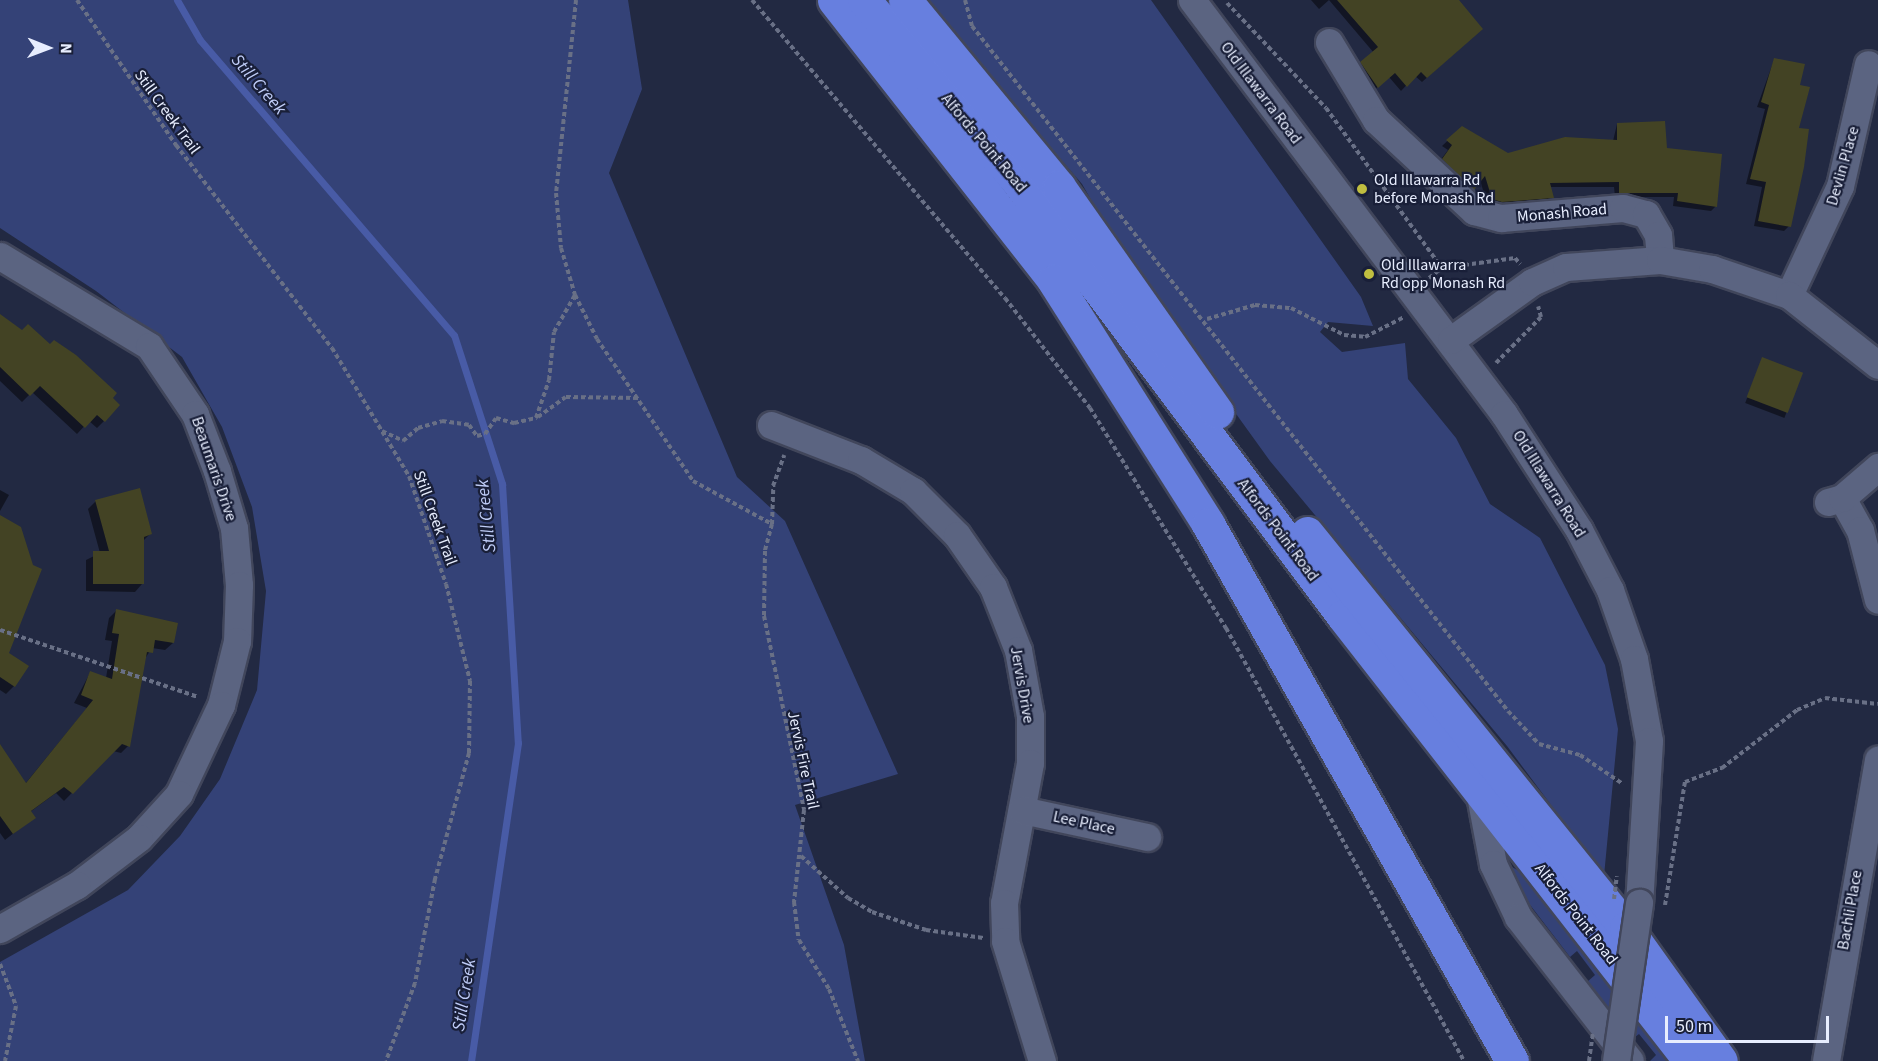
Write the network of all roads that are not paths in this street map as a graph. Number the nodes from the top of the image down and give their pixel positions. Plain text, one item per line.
1 (834, 0) edge
2 (864, 0) edge
3 (906, 0) edge
4 (1192, 0) edge
5 (1329, 42) dead end
6 (1868, 64) dead end
7 (0, 256) edge
8 (1660, 260) junction
9 (1789, 296) junction
10 (1451, 340) junction
11 (1878, 365) edge
12 (771, 425) road end
13 (1878, 467) edge
14 (1878, 600) edge
15 (1878, 759) edge
16 (1478, 788) junction
17 (1022, 810) junction
18 (1147, 837) dead end
19 (0, 929) edge
20 (1042, 1061) edge
21 (1512, 1061) edge
22 (1616, 1061) edge
23 (1630, 1061) edge
24 (1690, 1061) edge
25 (1721, 1061) edge
26 (1826, 1061) edge

1 - 21 highway
2 - 16 highway, Alfords Point Road
3 - 25 highway, Alfords Point Road
4 - 10 street, Old Illawarra Road
5 - 8 street, Monash Road
6 - 9 street, Devlin Place
7 - 19 street, Beaumaris Drive
8 - 9 street
8 - 10 street
9 - 11 street
10 - 22 street, Old Illawarra Road, bridge
12 - 17 street, Jervis Drive
13 - 14 street
15 - 26 street, Bachli Place
16 - 23 street
16 - 24 highway, Alfords Point Road
17 - 18 street, Lee Place
17 - 20 street, Jervis Drive

